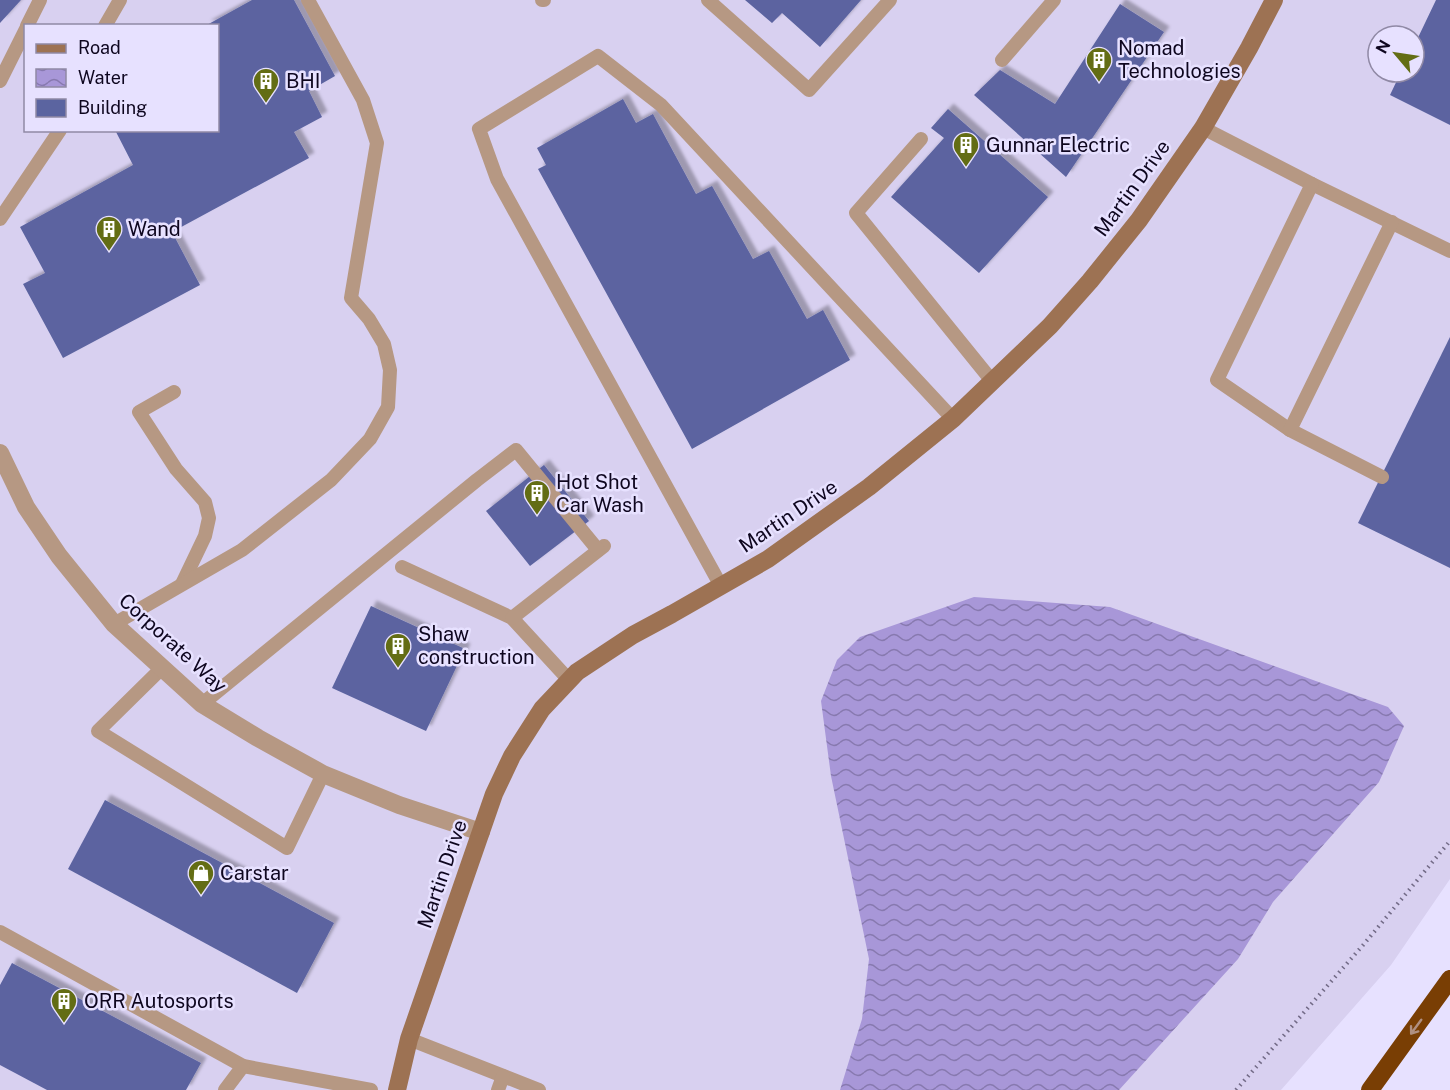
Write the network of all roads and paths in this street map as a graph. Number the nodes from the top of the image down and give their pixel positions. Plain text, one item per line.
1 (40, 0) edge
2 (120, 0) edge
3 (308, 0) edge
4 (708, 0) edge
5 (890, 0) edge
6 (1054, 0) edge
7 (1274, 0) edge
8 (28, 24) edge
9 (106, 24) edge
10 (24, 31) edge
11 (1002, 60) dead end
12 (0, 81) edge
13 (1203, 128) junction
14 (59, 132) edge
15 (921, 139) dead end
16 (1312, 184) junction
17 (0, 219) edge
18 (1392, 222) junction
19 (1450, 251) edge
20 (992, 381) junction
21 (174, 392) dead end
22 (953, 419) junction
23 (1290, 430) junction
24 (0, 453) edge
25 (1382, 477) dead end
26 (402, 567) dead end
27 (182, 585) junction
28 (721, 586) junction
29 (512, 618) junction
30 (114, 624) junction
31 (162, 668) junction
32 (569, 680) junction
33 (202, 704) junction
34 (323, 774) junction
35 (481, 832) junction
36 (1450, 841) edge
37 (0, 932) edge
38 (1450, 979) edge
39 (409, 1039) junction
40 (243, 1066) junction
41 (503, 1076) junction
42 (225, 1090) edge
43 (371, 1090) edge
44 (397, 1090) edge
45 (498, 1090) edge
46 (539, 1090) edge
47 (1236, 1090) edge
48 (1370, 1090) edge

1 - 8 lane
2 - 9 lane
3 - 27 lane
4 - 5 lane
6 - 11 lane
7 - 13 street, Martin Drive
10 - 12 lane
13 - 16 lane
13 - 20 street, Martin Drive
14 - 17 lane
15 - 20 lane
16 - 18 lane
16 - 23 lane
18 - 19 lane
18 - 23 lane
20 - 22 street, Martin Drive
21 - 27 lane
22 - 28 street, Martin Drive
22 - 28 lane
23 - 25 lane
24 - 30 street, Corporate Way
26 - 29 lane
27 - 30 lane
28 - 32 street, Martin Drive
29 - 32 lane
29 - 33 lane
30 - 31 street, Corporate Way
31 - 33 street, Corporate Way
31 - 34 lane
32 - 35 street, Martin Drive
33 - 34 street, Corporate Way
34 - 35 street, Corporate Way
35 - 39 street, Martin Drive
36 - 47 path
37 - 40 lane
38 -> 48 highway
39 - 41 lane
39 - 44 street, Martin Drive
40 - 42 lane
40 - 43 lane
41 - 45 lane
41 - 46 lane

